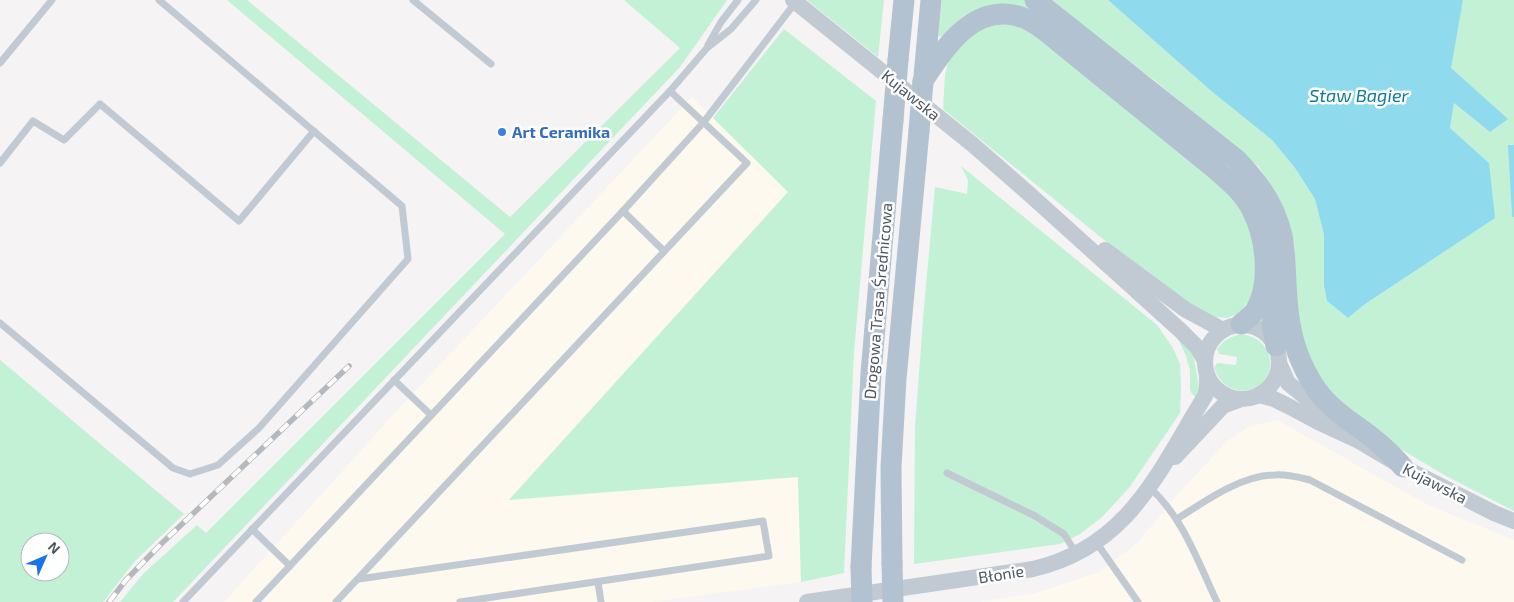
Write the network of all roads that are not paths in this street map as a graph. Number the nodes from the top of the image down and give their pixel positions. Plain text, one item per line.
1 (52, 0) edge
2 (159, 0) edge
3 (414, 0) edge
4 (738, 0) edge
5 (756, 0) edge
6 (904, 0) edge
7 (931, 0) edge
8 (1035, 0) edge
9 (794, 1) edge
10 (707, 48) junction
11 (0, 63) edge
12 (491, 64) dead end
13 (923, 81) junction
14 (670, 91) junction
15 (703, 123) junction
16 (314, 131) junction
17 (0, 163) edge
18 (1027, 192) junction
19 (623, 211) junction
20 (1284, 247) junction
21 (664, 251) junction
22 (0, 323) edge
23 (1232, 327) junction
24 (1278, 356) junction
25 (1204, 359) junction
26 (1207, 375) junction
27 (394, 380) junction
28 (1259, 396) junction
29 (1239, 400) junction
30 (431, 415) junction
31 (1359, 441) junction
32 (1403, 467) junction
33 (947, 473) dead end
34 (1159, 473) junction
35 (1149, 487) junction
36 (1177, 520) junction
37 (1514, 521) edge
38 (252, 530) junction
39 (1096, 542) junction
40 (1077, 554) junction
41 (1462, 560) dead end
42 (290, 566) junction
43 (358, 579) junction
44 (598, 582) junction
45 (182, 602) edge
46 (256, 602) edge
47 (336, 602) edge
48 (460, 602) edge
49 (601, 602) edge
50 (807, 602) edge
51 (862, 602) edge
52 (892, 602) edge
53 (1138, 602) edge
54 (1217, 602) edge

1 - 11 lane
2 - 16 lane
3 - 12 lane
4 - 10 lane
5 - 10 lane
6 - 51 main road, Drogowa Trasa Średnicowa, bridge
7 - 13 main road, Drogowa Trasa Średnicowa
8 - 20 main road
9 - 15 lane
9 - 18 street, Kujawska
10 - 14 lane
13 - 23 main road
13 - 52 main road, Drogowa Trasa Średnicowa, bridge
14 - 15 lane
14 - 27 lane
15 - 19 lane
15 - 21 lane
16 - 17 lane
16 - 22 lane
18 - 23 street, Kujawska
18 - 25 street, Kujawska
19 - 21 lane
19 - 30 lane
20 - 24 main road
20 - 32 main road
21 - 43 lane
23 - 24 street
23 - 25 street
24 - 28 street
24 - 31 street, Kujawska
25 - 26 street
26 - 29 street
26 - 34 street, Błonie
27 - 30 lane
27 - 38 lane
28 - 29 street
28 - 31 street, Kujawska
29 - 34 street, Błonie
30 - 42 lane
31 - 32 street, Kujawska
32 - 37 street, Kujawska
33 - 40 lane
34 - 35 street, Błonie
35 - 36 lane
35 - 39 street, Błonie
36 - 41 lane
36 - 54 lane
38 - 42 lane
38 - 45 lane
39 - 40 street, Błonie
39 - 53 lane
40 - 50 street, Błonie
42 - 46 lane
43 - 44 lane
43 - 47 lane
44 - 48 lane
44 - 49 lane

